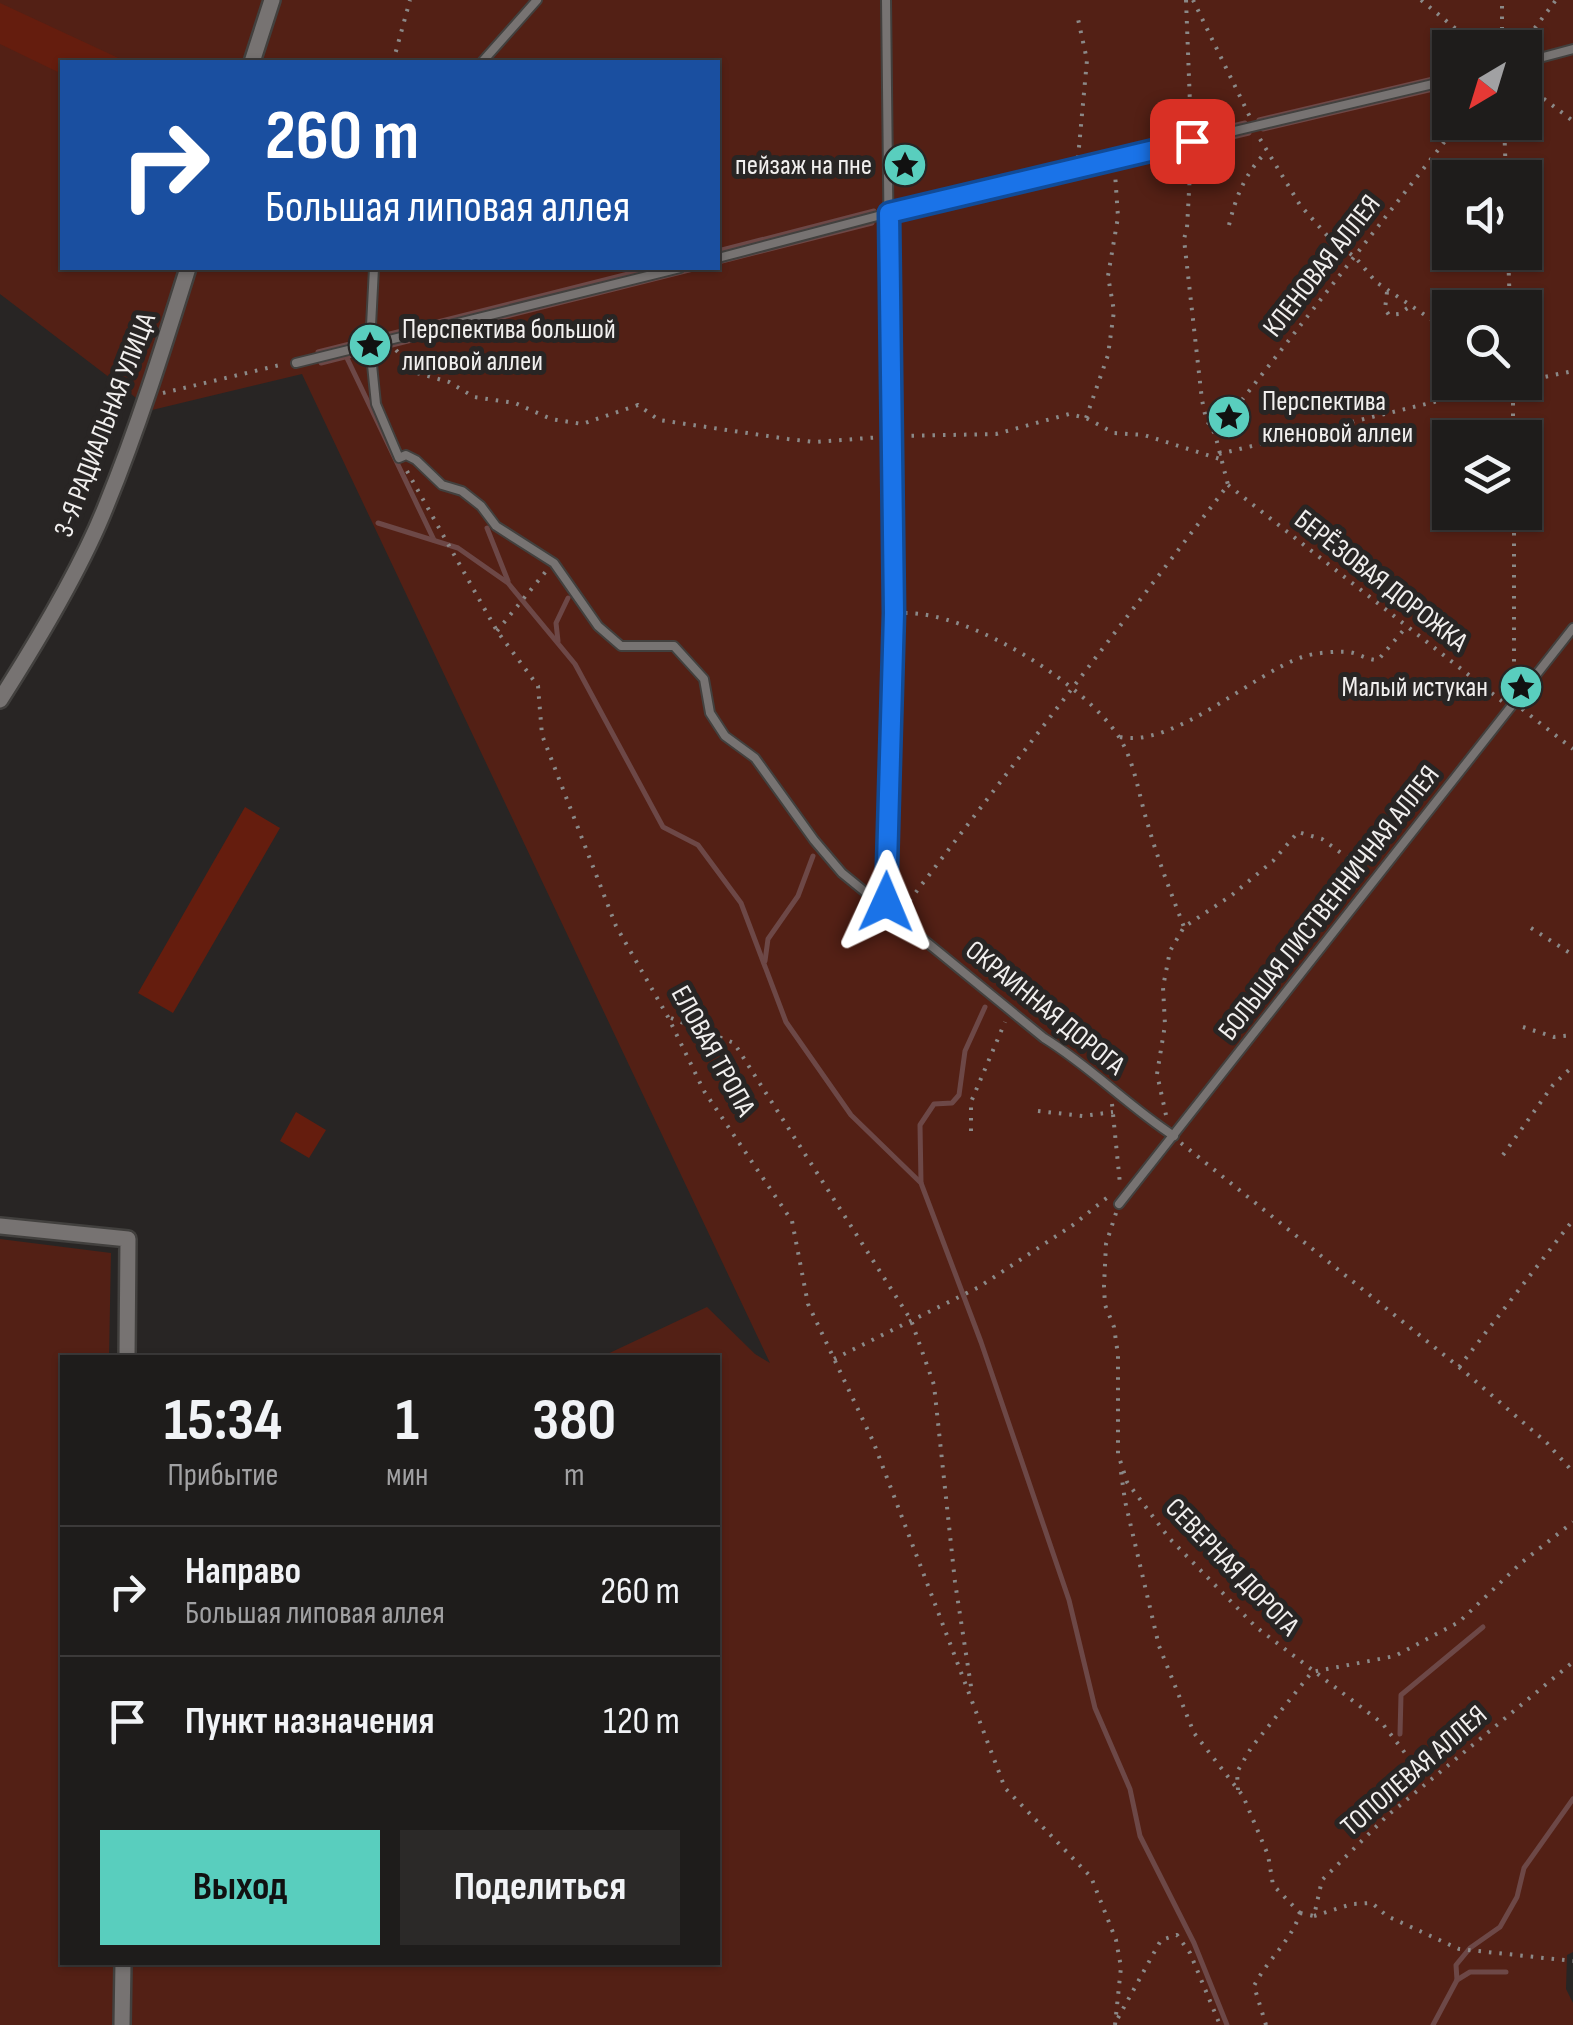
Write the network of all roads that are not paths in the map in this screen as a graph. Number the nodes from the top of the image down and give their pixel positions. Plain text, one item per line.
1 (272, 0) edge
2 (537, 0) edge
3 (886, 0) edge
4 (1573, 49) edge
5 (1542, 57) edge
6 (253, 60) edge
7 (484, 60) edge
8 (1432, 84) edge
9 (889, 213) junction
10 (720, 257) edge
11 (187, 270) edge
12 (374, 270) edge
13 (672, 270) edge
14 (370, 345) junction
15 (296, 362) dead end
16 (1573, 628) edge
17 (0, 700) edge
18 (897, 916) junction
19 (1171, 1134) junction
20 (1119, 1204) road end
21 (0, 1226) edge
22 (127, 1355) edge
23 (123, 1965) edge
24 (122, 2025) edge

1 - 6 street
2 - 7 lane
3 - 9 lane
4 - 5 lane
8 - 9 lane
9 - 10 lane
9 - 18 lane
11 - 17 street, 3-Я РАДИАЛЬНАЯ УЛИЦА
12 - 14 lane
13 - 14 lane
14 - 15 lane
14 - 18 lane, ОКРАИННАЯ ДОРОГА
16 - 19 lane, БОЛЬШАЯ ЛИСТВЕННИЧНАЯ АЛЛЕЯ
18 - 19 lane, ОКРАИННАЯ ДОРОГА
19 - 20 lane, БОЛЬШАЯ ЛИСТВЕННИЧНАЯ АЛЛЕЯ
21 - 22 street
23 - 24 street

